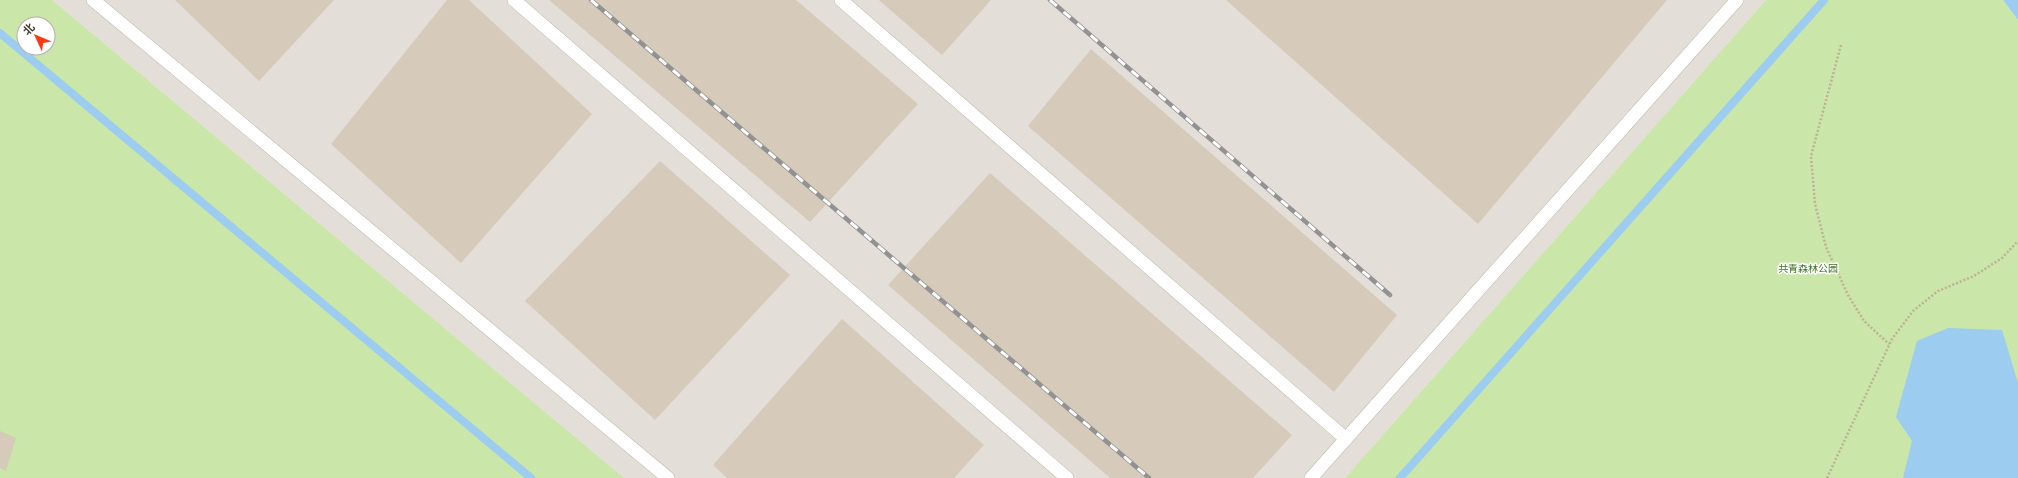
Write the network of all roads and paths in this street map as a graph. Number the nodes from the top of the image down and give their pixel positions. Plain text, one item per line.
1 (93, 0) edge
2 (514, 0) edge
3 (841, 0) edge
4 (1737, 0) edge
5 (1841, 45) dead end
6 (2018, 241) edge
7 (1889, 344) junction
8 (1346, 439) junction
9 (668, 478) edge
10 (1067, 478) edge
11 (1311, 478) edge
12 (1827, 478) edge

1 - 9 lane
2 - 10 lane
3 - 8 lane
4 - 8 lane
5 - 7 path
6 - 7 path
7 - 12 path
8 - 11 lane

